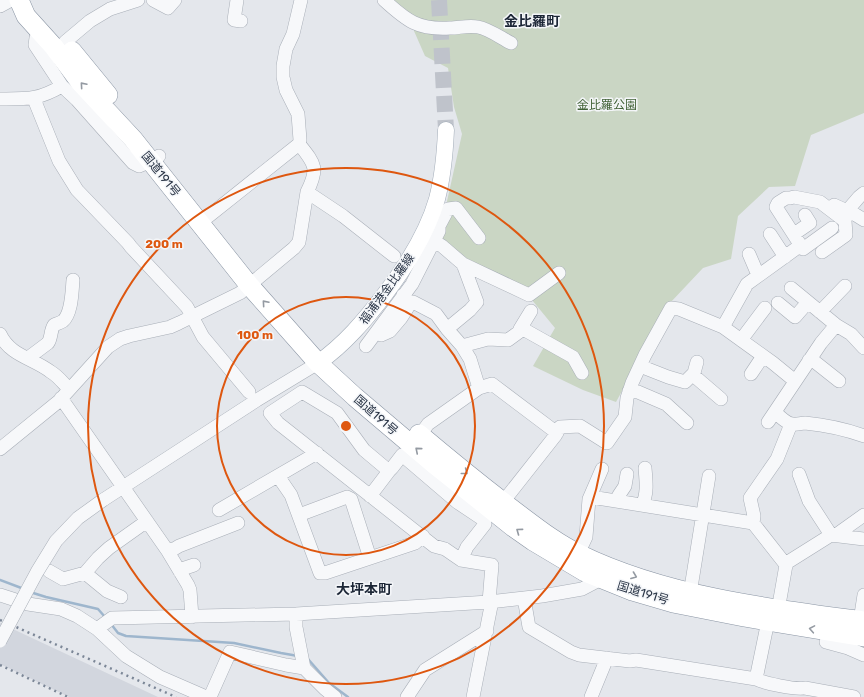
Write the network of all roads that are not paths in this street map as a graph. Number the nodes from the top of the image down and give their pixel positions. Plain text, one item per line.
1 (10, 0) edge
2 (19, 0) edge
3 (23, 0) edge
4 (138, 0) edge
5 (152, 0) edge
6 (176, 0) edge
7 (237, 0) edge
8 (301, 0) edge
9 (384, 0) edge
10 (0, 6) edge
11 (241, 21) dead end
12 (36, 38) dead end
13 (65, 42) junction
14 (511, 43) dead end
15 (62, 86) junction
16 (0, 99) edge
17 (34, 99) junction
18 (446, 130) tunnel mouth
19 (299, 144) junction
20 (155, 159) junction
21 (307, 192) junction
22 (864, 194) edge
23 (823, 200) junction
24 (847, 212) junction
25 (805, 215) dead end
26 (204, 220) junction
27 (864, 220) edge
28 (832, 228) dead end
29 (770, 234) dead end
30 (478, 238) dead end
31 (798, 240) junction
32 (434, 241) junction
33 (822, 252) dead end
34 (749, 254) dead end
35 (394, 256) dead end
36 (785, 257) junction
37 (463, 264) junction
38 (559, 273) dead end
39 (758, 275) junction
40 (73, 280) dead end
41 (254, 281) junction
42 (845, 286) dead end
43 (791, 288) dead end
44 (406, 298) junction
45 (808, 302) junction
46 (778, 303) dead end
47 (387, 308) junction
48 (765, 308) dead end
49 (531, 311) dead end
50 (820, 312) junction
51 (193, 316) junction
52 (836, 325) junction
53 (723, 327) junction
54 (447, 329) junction
55 (520, 329) junction
56 (0, 334) edge
57 (381, 335) junction
58 (486, 335) dead end
59 (741, 340) junction
60 (462, 346) junction
61 (864, 348) edge
62 (764, 356) junction
63 (28, 358) junction
64 (324, 359) junction
65 (809, 360) junction
66 (640, 366) junction
67 (582, 373) dead end
68 (751, 374) dead end
69 (795, 381) junction
70 (839, 381) dead end
71 (480, 388) junction
72 (630, 391) junction
73 (249, 392) dead end
74 (65, 393) junction
75 (721, 399) dead end
76 (687, 423) dead end
77 (791, 424) junction
78 (557, 433) junction
79 (420, 435) junction
80 (864, 436) edge
81 (0, 450) edge
82 (313, 450) junction
83 (645, 468) dead end
84 (602, 469) dead end
85 (389, 470) junction
86 (627, 474) dead end
87 (799, 474) dead end
88 (278, 476) junction
89 (708, 476) dead end
90 (261, 477) dead end
91 (123, 487) junction
92 (370, 496) junction
93 (462, 496) junction
94 (591, 496) junction
95 (617, 501) junction
96 (503, 502) junction
97 (642, 506) junction
98 (218, 510) dead end
99 (703, 514) junction
100 (299, 515) junction
101 (864, 515) edge
102 (147, 521) junction
103 (238, 523) dead end
104 (753, 523) junction
105 (834, 535) junction
106 (423, 536) junction
107 (864, 538) edge
108 (167, 550) junction
109 (578, 554) junction
110 (370, 558) junction
111 (461, 560) junction
112 (194, 565) dead end
113 (786, 565) junction
114 (179, 570) junction
115 (49, 571) dead end
116 (85, 573) junction
117 (604, 573) junction
118 (0, 595) edge
119 (864, 595) edge
120 (121, 597) dead end
121 (524, 598) junction
122 (689, 599) junction
123 (490, 601) junction
124 (296, 614) junction
125 (192, 617) junction
126 (774, 617) junction
127 (104, 624) junction
128 (863, 626) edge
129 (487, 631) junction
130 (835, 640) junction
131 (0, 642) edge
132 (864, 655) edge
133 (607, 658) junction
134 (303, 660) junction
135 (756, 679) junction
136 (817, 694) edge
137 (206, 697) edge
138 (210, 697) edge
139 (335, 697) edge
140 (407, 697) edge
141 (473, 697) edge
142 (591, 697) edge
143 (854, 697) edge

1 - 10 street
20 -> 2 highway, 国道191号
3 - 13 highway, 国道191号
4 - 13 street
5 - 6 street
7 - 11 street
8 - 19 street
9 - 14 street
12 - 15 street
13 - 20 highway, 国道191号
15 - 17 street
15 - 20 street
16 - 17 street
17 - 51 street
18 - 47 main road, 福浦港金比羅線
19 - 21 street
19 - 26 street
20 - 26 highway, 国道191号
21 - 35 street
21 - 41 street
22 - 24 street
23 - 24 street
23 - 31 street
23 - 33 street
24 - 27 street
25 - 31 street
26 - 41 highway, 国道191号
28 - 31 street
29 - 36 street
30 - 32 street
31 - 36 street
32 - 37 street
32 - 44 street
34 - 39 street
36 - 39 street
37 - 38 street
37 - 54 street
39 - 53 street
40 - 63 street
41 - 51 street
41 - 64 highway, 国道191号
42 - 50 street
43 - 45 street
44 - 47 street
44 - 54 street
44 - 57 street
45 - 46 street
45 - 50 street
47 - 57 street
47 - 57 street
47 - 64 main road, 福浦港金比羅線
48 - 59 street
49 - 55 street
50 - 52 street
51 - 73 street
51 - 74 street
52 - 61 street
52 - 65 street
53 - 59 street
53 - 66 street
54 - 60 street
55 - 60 street
55 - 67 street
56 - 63 street
58 - 60 street
59 - 62 street
60 - 71 street
62 - 68 street
62 - 69 street
63 - 74 street
64 - 79 highway, 国道191号
64 - 91 street
93 -> 64 highway, 国道191号
65 - 69 street
65 - 70 street
66 - 72 street
66 - 75 street
69 - 77 street
71 - 78 street
71 - 79 street
72 - 76 street
72 - 78 street
74 - 81 street
74 - 91 street
77 - 80 street
77 - 104 street
78 - 96 street
79 -> 96 highway, 国道191号
82 - 85 street
82 - 88 street
82 - 90 street
82 - 92 street
83 - 97 street
84 - 94 street
85 - 92 street
85 - 93 street
86 - 95 street
87 - 105 street
88 - 98 street
88 - 100 street
89 - 99 street
91 - 102 street
91 - 131 street, bridge
92 - 106 street
93 - 111 street
117 -> 93 highway, 国道191号
94 - 95 street
94 - 109 street
95 - 97 street
96 - 109 highway, 国道191号
97 - 99 street
99 - 104 street
99 - 122 street
100 - 110 street
100 - 110 street
101 - 105 street
102 - 108 street
102 - 116 street
103 - 108 street
104 - 113 street
105 - 107 street
105 - 113 street
106 - 110 street
106 - 111 street
108 - 114 street
109 - 117 highway, 国道191号
111 - 123 street
112 - 114 street
113 - 126 street
114 - 125 street
115 - 116 street
116 - 120 street
117 - 121 street
117 - 122 highway, 国道191号
118 - 127 street
119 - 128 street
121 - 123 street
121 - 133 street
122 - 126 highway, 国道191号
123 - 124 street
123 - 129 street
124 - 125 street
124 - 134 street
125 - 127 street
126 - 128 highway, 国道191号
130 -> 126 highway, 国道191号
126 - 135 street
127 - 137 street
128 - 130 highway, 国道191号
129 - 140 street
129 - 141 street
130 - 132 street
133 - 135 street
133 - 142 street
134 - 138 street
134 - 139 street
135 - 136 street
136 - 143 street

